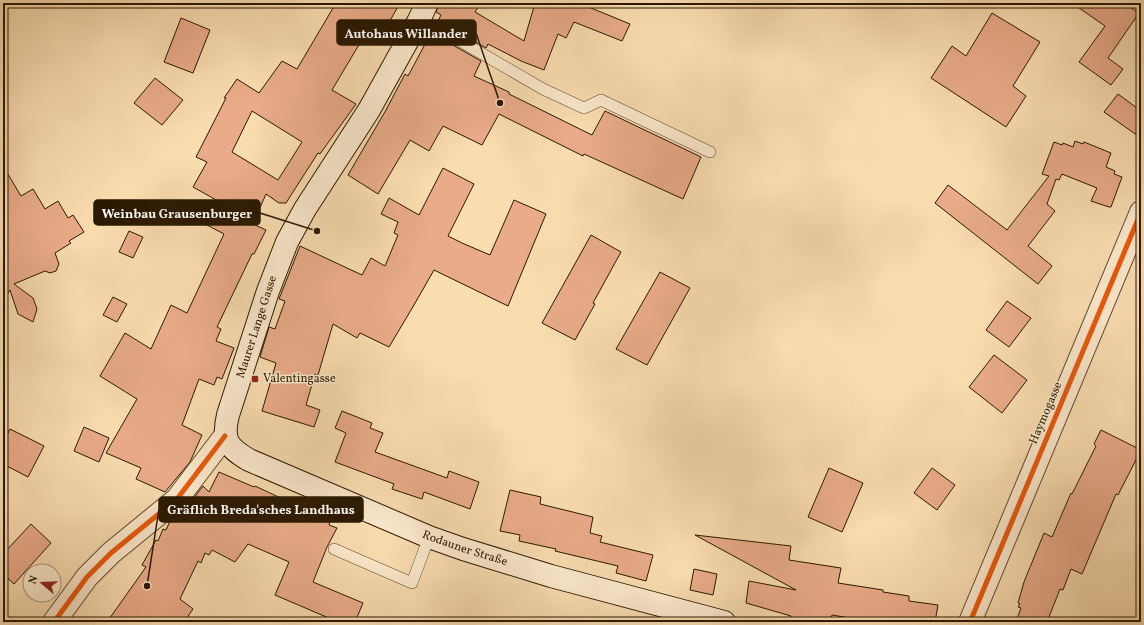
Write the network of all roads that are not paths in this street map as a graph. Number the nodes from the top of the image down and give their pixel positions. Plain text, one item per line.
1 (427, 17) edge
2 (455, 38) dead end
3 (710, 152) dead end
4 (1141, 212) edge
5 (225, 436) junction
6 (429, 538) junction
7 (334, 549) dead end
8 (54, 622) edge
9 (724, 622) edge
10 (970, 622) edge

1 - 5 main road, Maurer Lange Gasse
2 - 3 lane
4 - 10 main road, Haymogasse
5 - 6 main road, Rodauner Straße
5 - 8 main road, Maurer Lange Gasse
6 - 7 lane
6 - 9 main road, Rodauner Straße

